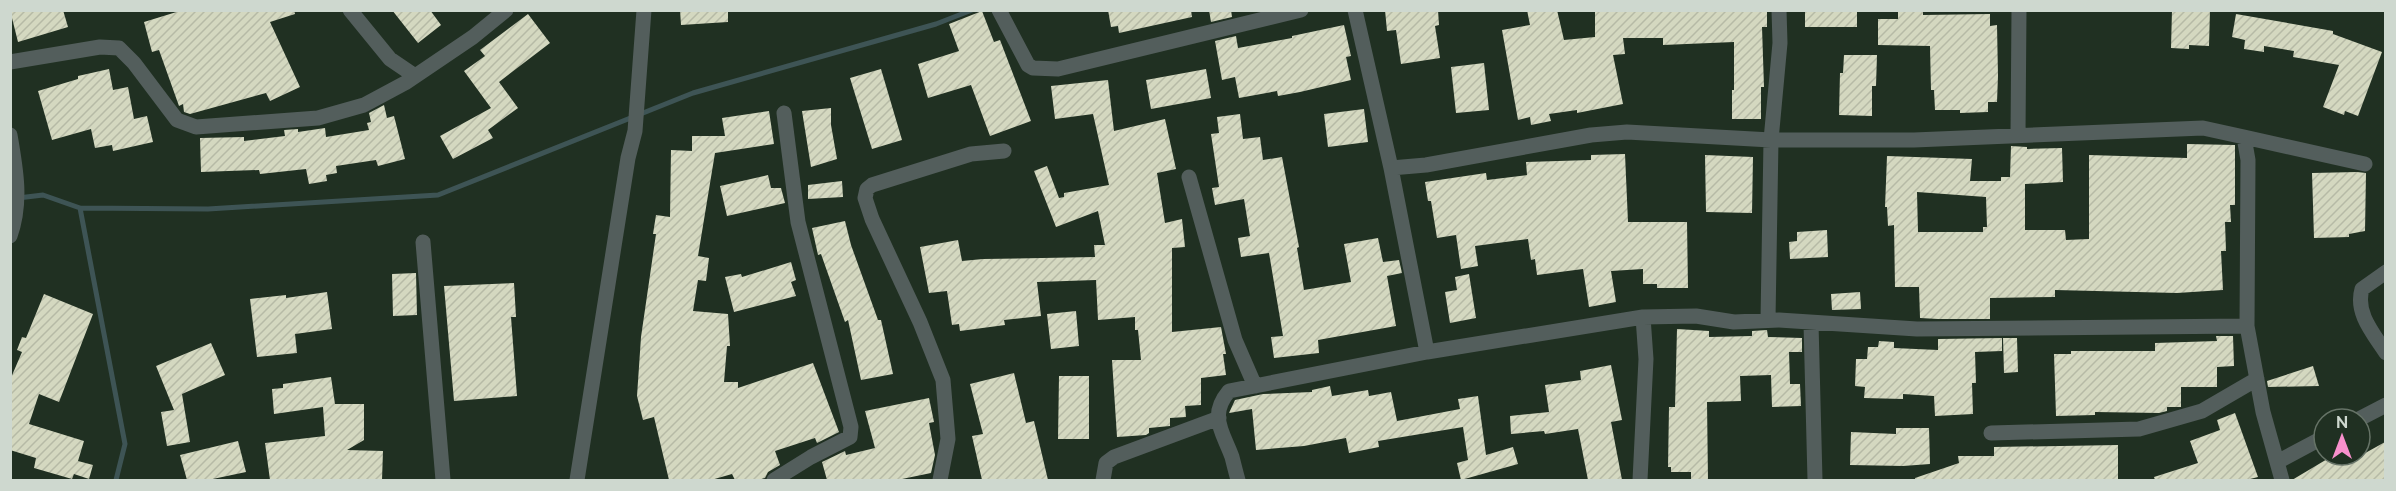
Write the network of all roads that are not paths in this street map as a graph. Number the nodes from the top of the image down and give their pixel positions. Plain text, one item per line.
1 (350, 10) edge
2 (506, 10) edge
3 (644, 10) edge
4 (1301, 10) edge
5 (1355, 10) edge
6 (1779, 10) edge
7 (2019, 10) edge
8 (1001, 15) edge
9 (10, 62) edge
10 (415, 76) junction
11 (784, 113) dead end
12 (2018, 134) junction
13 (10, 135) edge
14 (2244, 137) junction
15 (1771, 140) junction
16 (1004, 152) dead end
17 (2365, 164) dead end
18 (1391, 168) junction
19 (1189, 177) dead end
20 (13, 229) edge
21 (423, 242) dead end
22 (2385, 272) edge
23 (1643, 317) junction
24 (1768, 320) junction
25 (1811, 323) junction
26 (2247, 326) junction
27 (1427, 352) junction
28 (2385, 353) edge
29 (2257, 379) junction
30 (1255, 386) junction
31 (1219, 418) junction
32 (1991, 433) dead end
33 (2312, 443) edge
34 (2277, 462) junction
35 (443, 480) edge
36 (577, 480) edge
37 (774, 480) edge
38 (940, 480) edge
39 (1103, 480) edge
40 (1238, 480) edge
41 (1641, 480) edge
42 (1815, 480) edge
43 (2282, 480) edge

1 - 10 street
2 - 10 street
3 - 36 street
4 - 8 street
5 - 18 street
6 - 15 street
7 - 12 street
9 - 10 street
11 - 37 street
12 - 14 street
12 - 15 street
13 - 20 street
14 - 17 street
14 - 26 street
15 - 18 street
15 - 24 street
16 - 38 street
18 - 27 street
19 - 30 street
21 - 35 street
22 - 28 street
23 - 24 street
23 - 27 street
23 - 41 street
24 - 25 street
25 - 26 street
25 - 42 street
26 - 29 street
27 - 30 street
29 - 32 street
29 - 34 street
30 - 31 street
31 - 39 street
31 - 40 street
33 - 34 street
34 - 43 street

